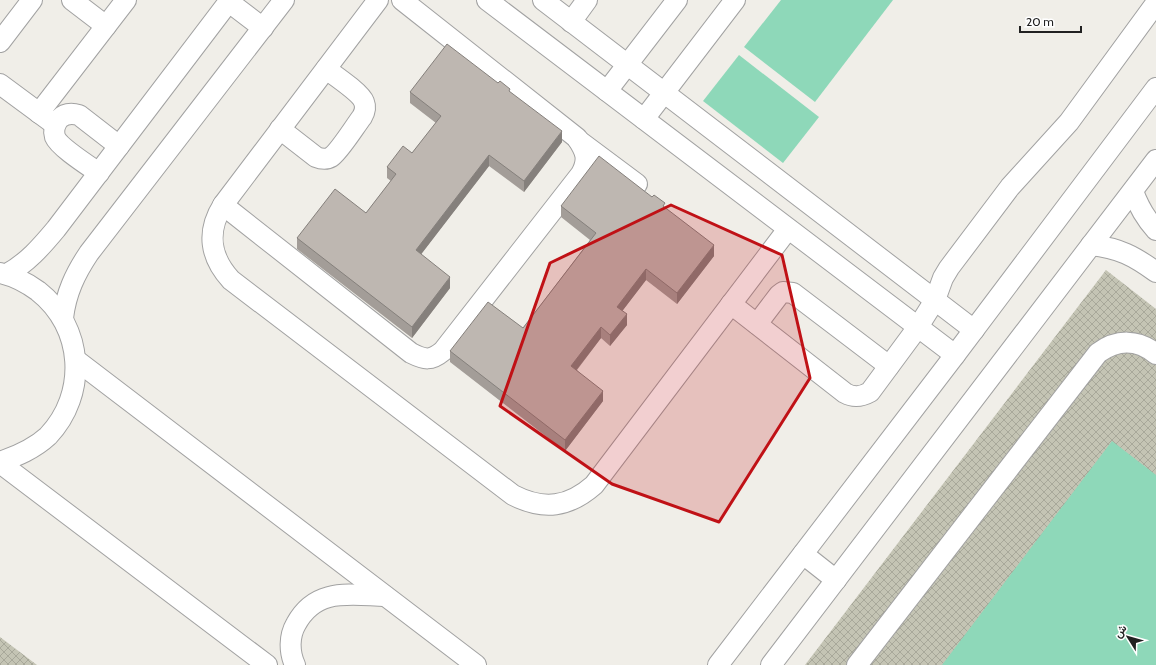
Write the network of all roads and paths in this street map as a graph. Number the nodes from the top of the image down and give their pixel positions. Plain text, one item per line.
1 (32, 0) edge
2 (72, 0) edge
3 (126, 0) edge
4 (284, 0) edge
5 (378, 0) edge
6 (402, 0) edge
7 (487, 0) edge
8 (543, 0) edge
9 (587, 0) edge
10 (677, 0) edge
11 (735, 0) edge
12 (230, 1) edge
13 (1156, 3) edge
14 (571, 22) junction
15 (106, 26) junction
16 (263, 28) junction
17 (0, 42) edge
18 (628, 65) junction
19 (326, 69) junction
20 (0, 84) edge
21 (1156, 88) edge
22 (607, 91) junction
23 (664, 93) junction
24 (39, 113) junction
25 (644, 120) junction
26 (55, 125) junction
27 (280, 129) junction
28 (577, 138) junction
29 (119, 146) junction
30 (1156, 160) edge
31 (99, 173) junction
32 (637, 184) edge
33 (1133, 191) junction
34 (223, 205) junction
35 (788, 228) junction
36 (1156, 230) edge
37 (1091, 245) junction
38 (1156, 272) edge
39 (3, 274) edge
40 (935, 300) junction
41 (731, 304) junction
42 (63, 318) junction
43 (757, 324) junction
44 (918, 327) junction
45 (974, 330) junction
46 (1156, 354) edge
47 (955, 355) junction
48 (76, 360) junction
49 (889, 366) junction
50 (0, 463) edge
51 (803, 554) junction
52 (836, 580) junction
53 (385, 596) junction
54 (267, 665) edge
55 (295, 665) edge
56 (476, 665) edge
57 (718, 665) edge
58 (771, 665) edge
59 (857, 665) edge

1 - 17 street
2 - 15 street
3 - 15 street
4 - 16 street
5 - 19 street
6 - 28 street
7 - 22 street
8 - 14 street
9 - 14 street
10 - 18 street
11 - 23 street
12 - 16 street
12 - 29 street
13 - 40 street
14 - 18 street
15 - 24 street
16 - 42 street
18 - 22 street
18 - 23 street
19 - 27 street
19 - 27 street
20 - 24 street
21 - 45 street
22 - 25 street
23 - 25 street
23 - 40 street
24 - 26 street
25 - 35 street
26 - 29 street
26 - 31 street
27 - 34 street
28 - 32 street
28 - 34 street
29 - 31 street
30 - 33 street
31 - 39 street
33 - 36 street
33 - 37 street
34 - 41 street
35 - 41 street
35 - 44 street
37 - 38 street
37 - 52 street
39 - 42 street
40 - 44 street
40 - 45 street
41 - 43 street
42 - 48 street
43 - 49 street
43 - 49 street
44 - 47 street
44 - 49 street
45 - 47 street
46 - 59 street
47 - 51 street
48 - 50 street
48 - 53 street
50 - 54 street
51 - 52 street
51 - 57 street
52 - 58 street
53 - 55 street
53 - 56 street

